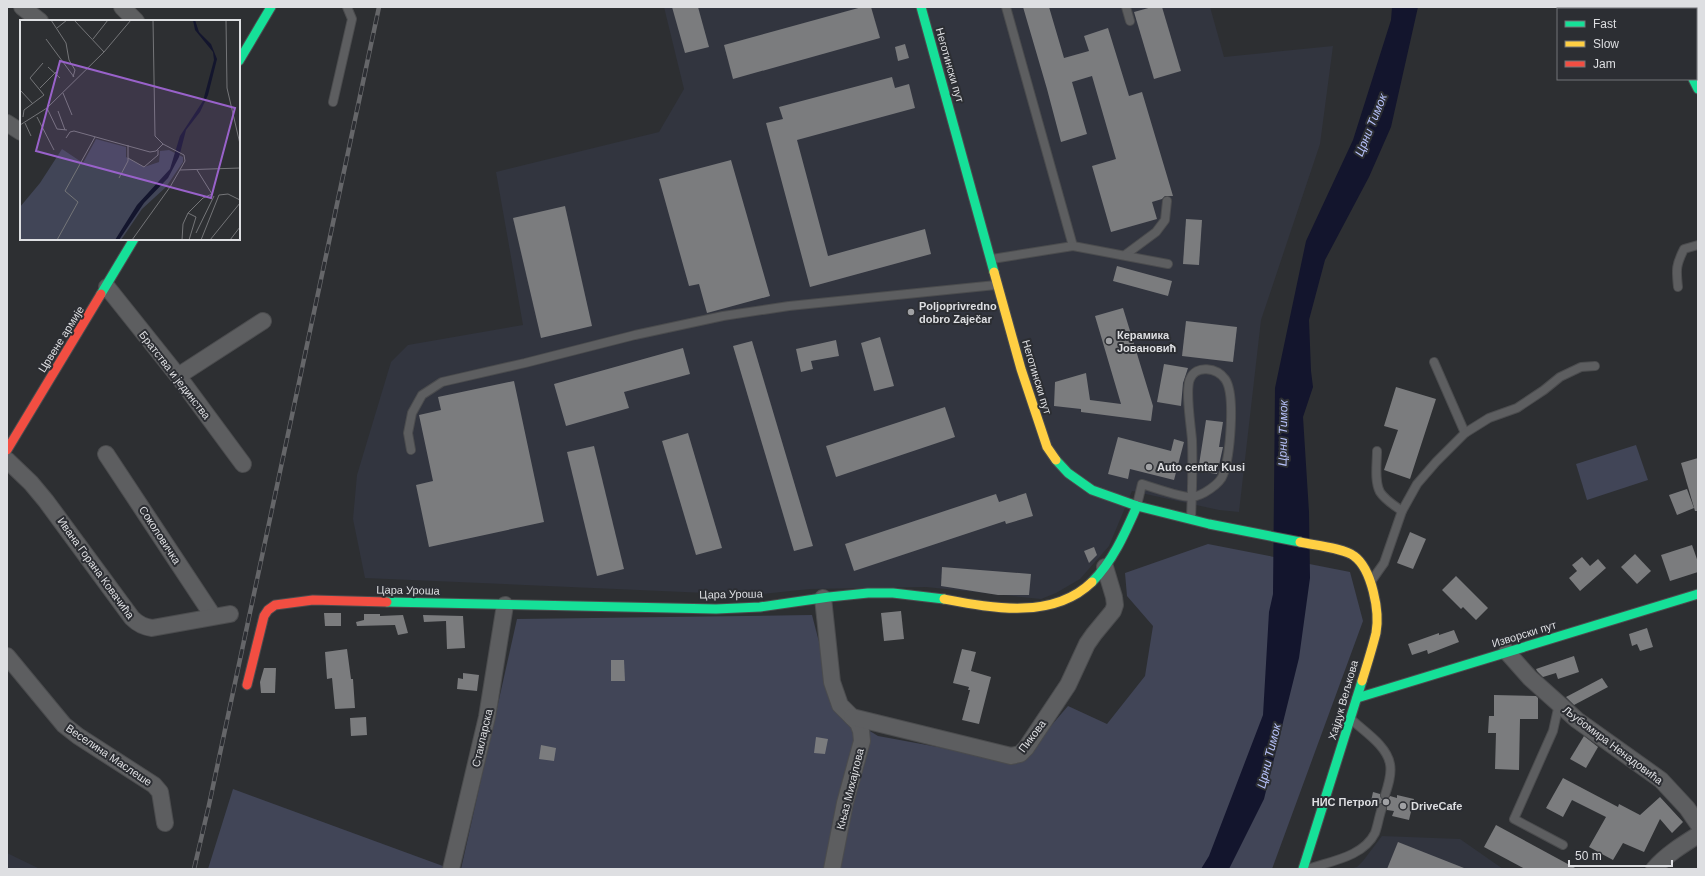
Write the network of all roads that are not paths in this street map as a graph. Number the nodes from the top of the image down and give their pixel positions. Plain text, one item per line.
1 (22, 7) edge
2 (122, 7) edge
3 (271, 7) edge
4 (347, 7) edge
5 (921, 7) edge
6 (1006, 7) edge
7 (1126, 7) edge
8 (39, 20) edge
9 (135, 20) edge
10 (1130, 21) dead end
11 (240, 59) edge
12 (1694, 80) edge
13 (1698, 89) edge
14 (333, 102) dead end
15 (7, 123) edge
16 (20, 131) edge
17 (1167, 201) dead end
18 (133, 240) edge
19 (1698, 245) edge
20 (1073, 246) junction
21 (1124, 255) junction
22 (992, 259) junction
23 (1168, 264) dead end
24 (999, 285) junction
25 (107, 287) junction
26 (1678, 287) dead end
27 (263, 321) dead end
28 (1434, 362) dead end
29 (1595, 366) dead end
30 (178, 376) junction
31 (1465, 433) junction
32 (7, 450) edge
33 (411, 450) dead end
34 (1377, 451) dead end
35 (106, 454) dead end
36 (7, 460) edge
37 (243, 464) dead end
38 (1192, 497) junction
39 (1137, 506) junction
40 (1402, 511) junction
41 (1191, 520) junction
42 (1338, 550) joint
43 (1105, 567) junction
44 (1371, 582) junction
45 (1698, 594) edge
46 (823, 598) junction
47 (505, 605) junction
48 (230, 614) dead end
49 (213, 616) junction
50 (1507, 652) junction
51 (7, 656) edge
52 (247, 685) dead end
53 (1358, 698) junction
54 (1559, 704) junction
55 (852, 717) junction
56 (1351, 719) junction
57 (1385, 795) dead end
58 (1382, 808) dead end
59 (165, 823) dead end
60 (1698, 824) edge
61 (1698, 835) edge
62 (1563, 846) dead end
63 (451, 869) edge
64 (832, 869) edge
65 (1303, 869) edge
66 (1308, 869) edge
67 (1654, 869) edge

1 - 8 street
2 - 9 street
3 - 11 street
4 - 14 lane
5 - 22 street, Неготински пут
6 - 20 lane
7 - 10 lane
12 - 13 street
15 - 16 street
17 - 21 lane
18 - 25 street, Црвене армије
19 - 26 lane
20 - 21 lane
20 - 22 lane
21 - 23 lane
22 - 24 street, Неготински пут
24 - 33 lane
24 - 39 street, Неготински пут
25 - 30 street, Братства и јединства
25 - 32 street, Црвене армије
27 - 30 street
28 - 31 lane
29 - 31 lane
30 - 37 street, Братства и јединства
31 - 40 lane
34 - 40 lane
35 - 49 street, Соколовичка
36 - 49 street, Ивана Горана Ковачића
38 - 38 lane
38 - 39 lane
38 - 41 lane
39 - 41 street, Неготински пут
39 - 43 street, Цара Уроша
40 - 44 lane
41 - 42 street, Неготински пут
42 - 44 street, Хајдук Вељкова
43 - 46 street, Цара Уроша
43 - 55 street, Пикова
44 - 53 street, Хајдук Вељкова
45 - 50 street, Изворски пут
46 - 47 street, Цара Уроша
46 - 55 street, Књаз Михајлова
47 - 52 street, Цара Уроша
47 - 63 street, Стакларска
48 - 49 street, Ивана Горана Ковачића
50 - 53 street, Изворски пут
50 - 54 street, Љубомира Ненадовића
51 - 59 street, Веселина Маслеше
53 - 56 street, Хајдук Вељкова
54 - 60 street, Љубомира Ненадовића
54 - 62 lane
55 - 64 street, Књаз Михајлова
56 - 57 lane
56 - 65 street, Хајдук Вељкова
58 - 66 lane
61 - 67 street

